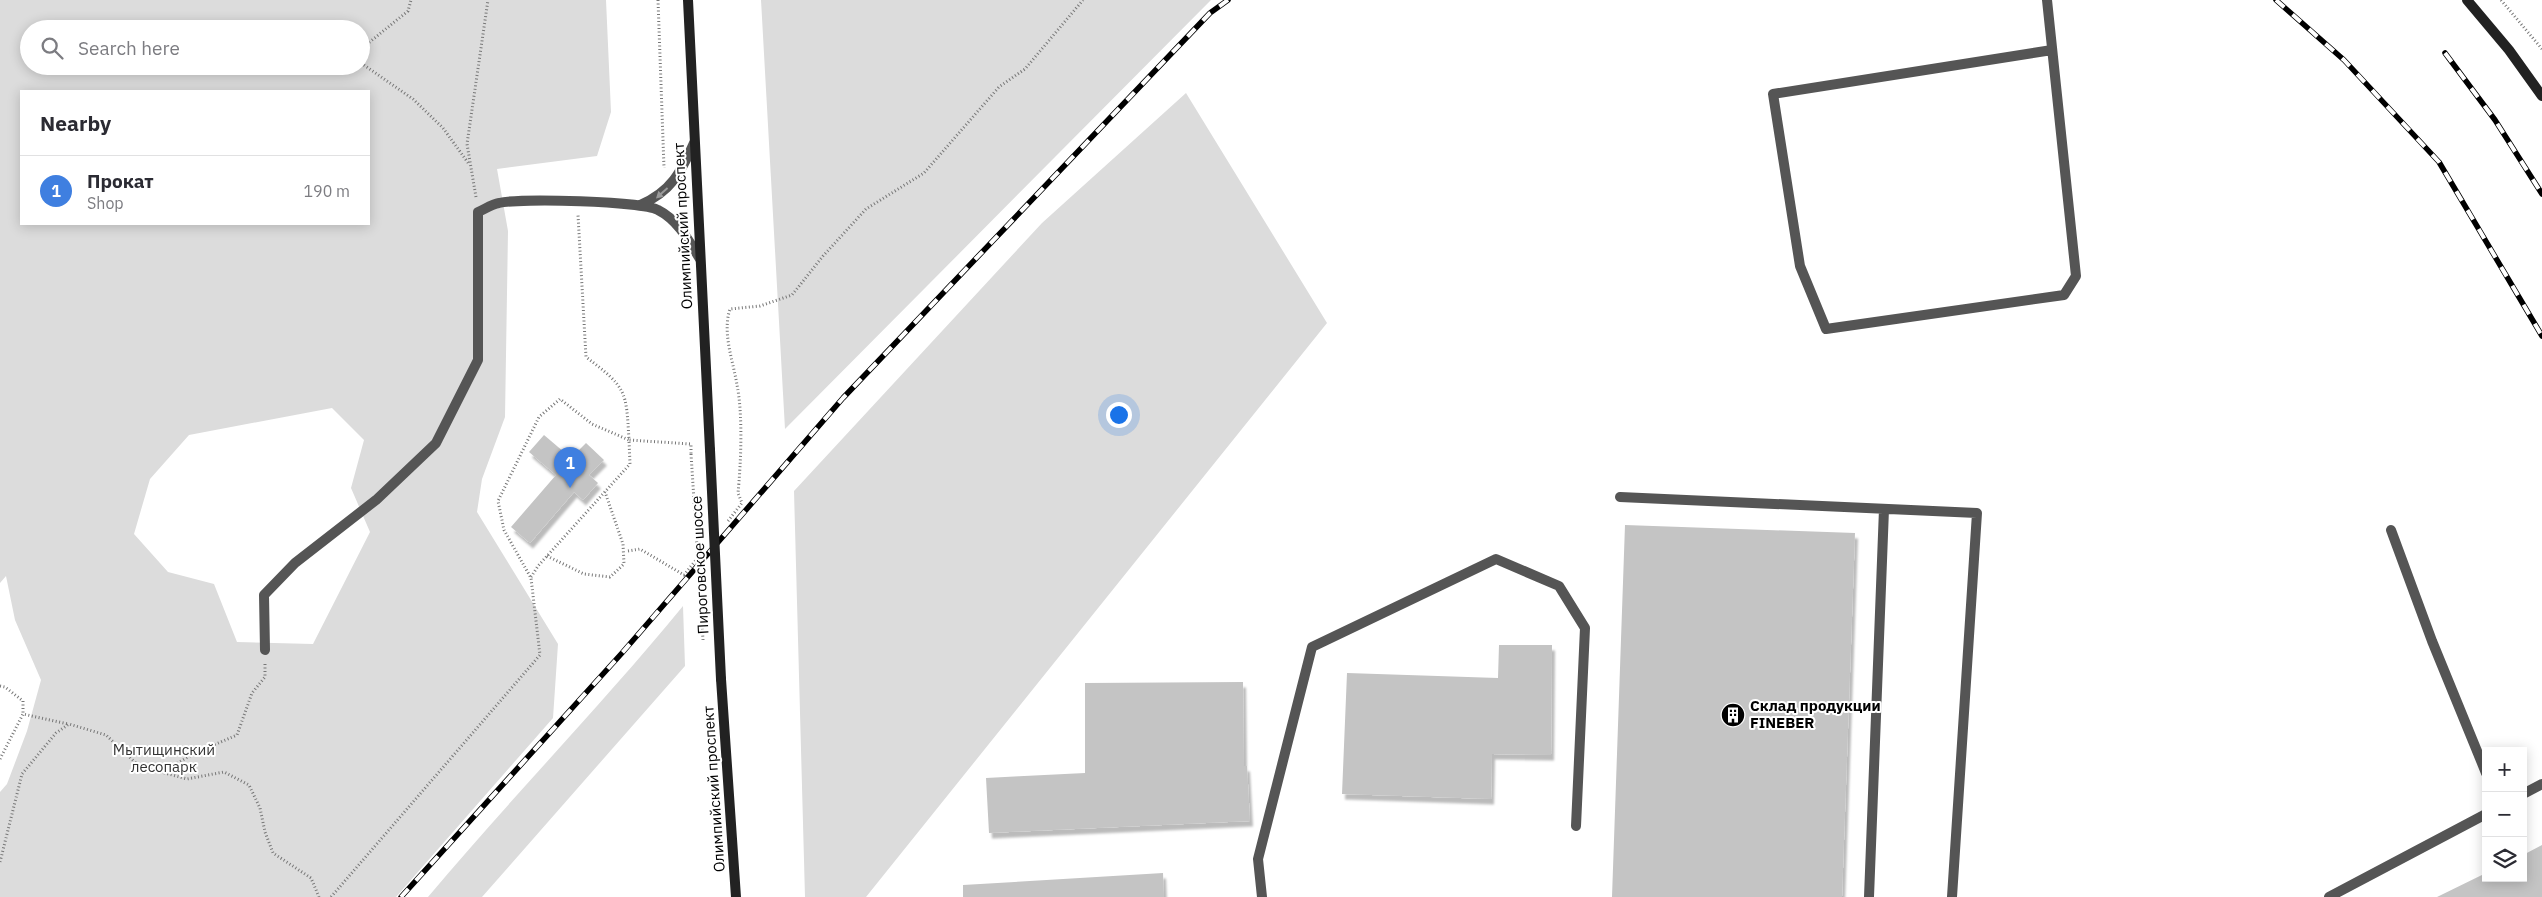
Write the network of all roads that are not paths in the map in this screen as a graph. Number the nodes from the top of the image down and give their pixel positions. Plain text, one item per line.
1 (688, 0) edge
2 (2046, 0) edge
3 (2467, 0) edge
4 (2052, 50) junction
5 (2542, 96) edge
6 (694, 143) junction
7 (640, 205) junction
8 (700, 259) junction
9 (710, 450) joint
10 (1620, 497) dead end
11 (1884, 509) junction
12 (2391, 530) dead end
13 (265, 650) road end
14 (721, 679) joint
15 (2482, 763) edge
16 (2542, 784) edge
17 (2527, 792) edge
18 (2482, 816) edge
19 (1576, 826) dead end
20 (736, 897) edge
21 (1262, 897) edge
22 (1870, 897) edge
23 (1952, 897) edge
24 (2329, 897) edge

1 - 6 main road, Олимпийский проспект
2 - 4 lane
3 - 5 main road
4 - 4 lane
6 -> 7 lane
6 - 8 main road, Олимпийский проспект
7 - 8 lane
7 - 13 lane
8 - 9 main road, Олимпийский проспект
9 - 14 main road, Пироговское шоссе, bridge
10 - 11 lane
11 - 22 lane
11 - 23 lane
12 - 15 lane
14 - 20 main road, Олимпийский проспект
16 - 17 lane
18 - 24 lane
19 - 21 lane

